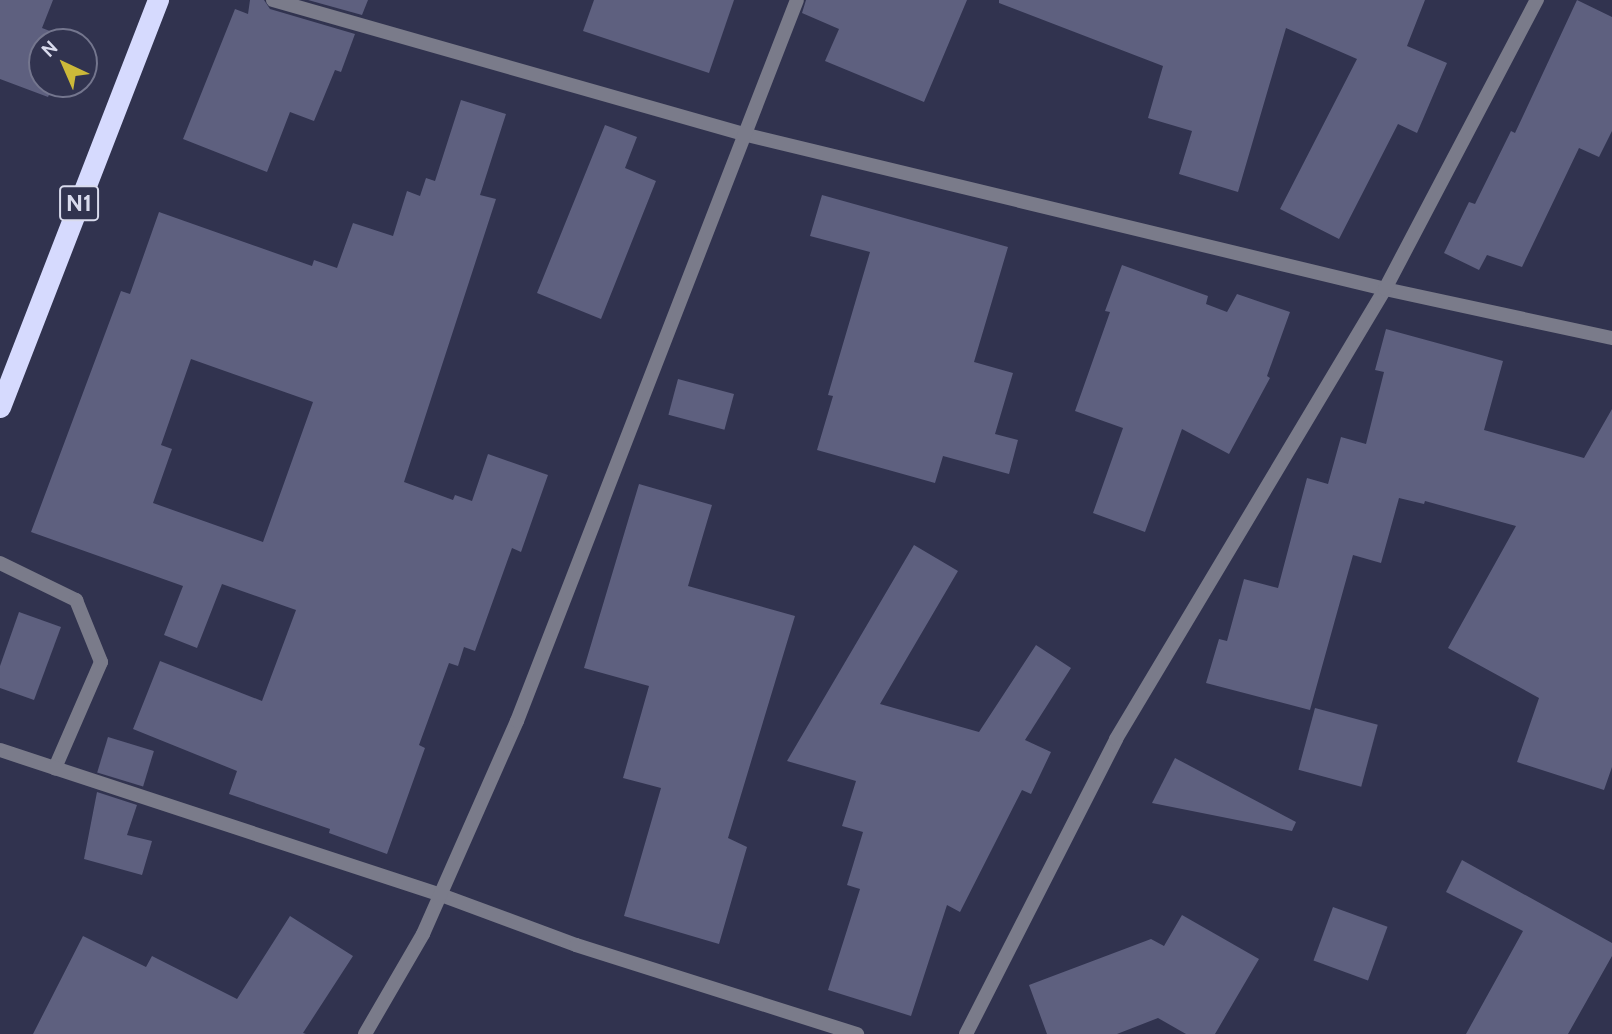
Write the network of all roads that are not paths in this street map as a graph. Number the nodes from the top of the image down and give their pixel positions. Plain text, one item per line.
1 (158, 0) edge
2 (273, 0) edge
3 (797, 0) edge
4 (1537, 0) edge
5 (747, 135) junction
6 (1385, 289) junction
7 (1612, 338) edge
8 (0, 407) edge
9 (0, 563) edge
10 (0, 750) edge
11 (55, 768) junction
12 (441, 895) junction
13 (365, 1034) edge
14 (857, 1034) edge
15 (966, 1034) edge

1 - 8 highway, N1
2 - 5 street
3 - 5 street
4 - 6 street
5 - 6 street
5 - 12 street
6 - 7 street
6 - 15 street
9 - 11 street
10 - 11 street
11 - 12 street
12 - 13 street
12 - 14 street

